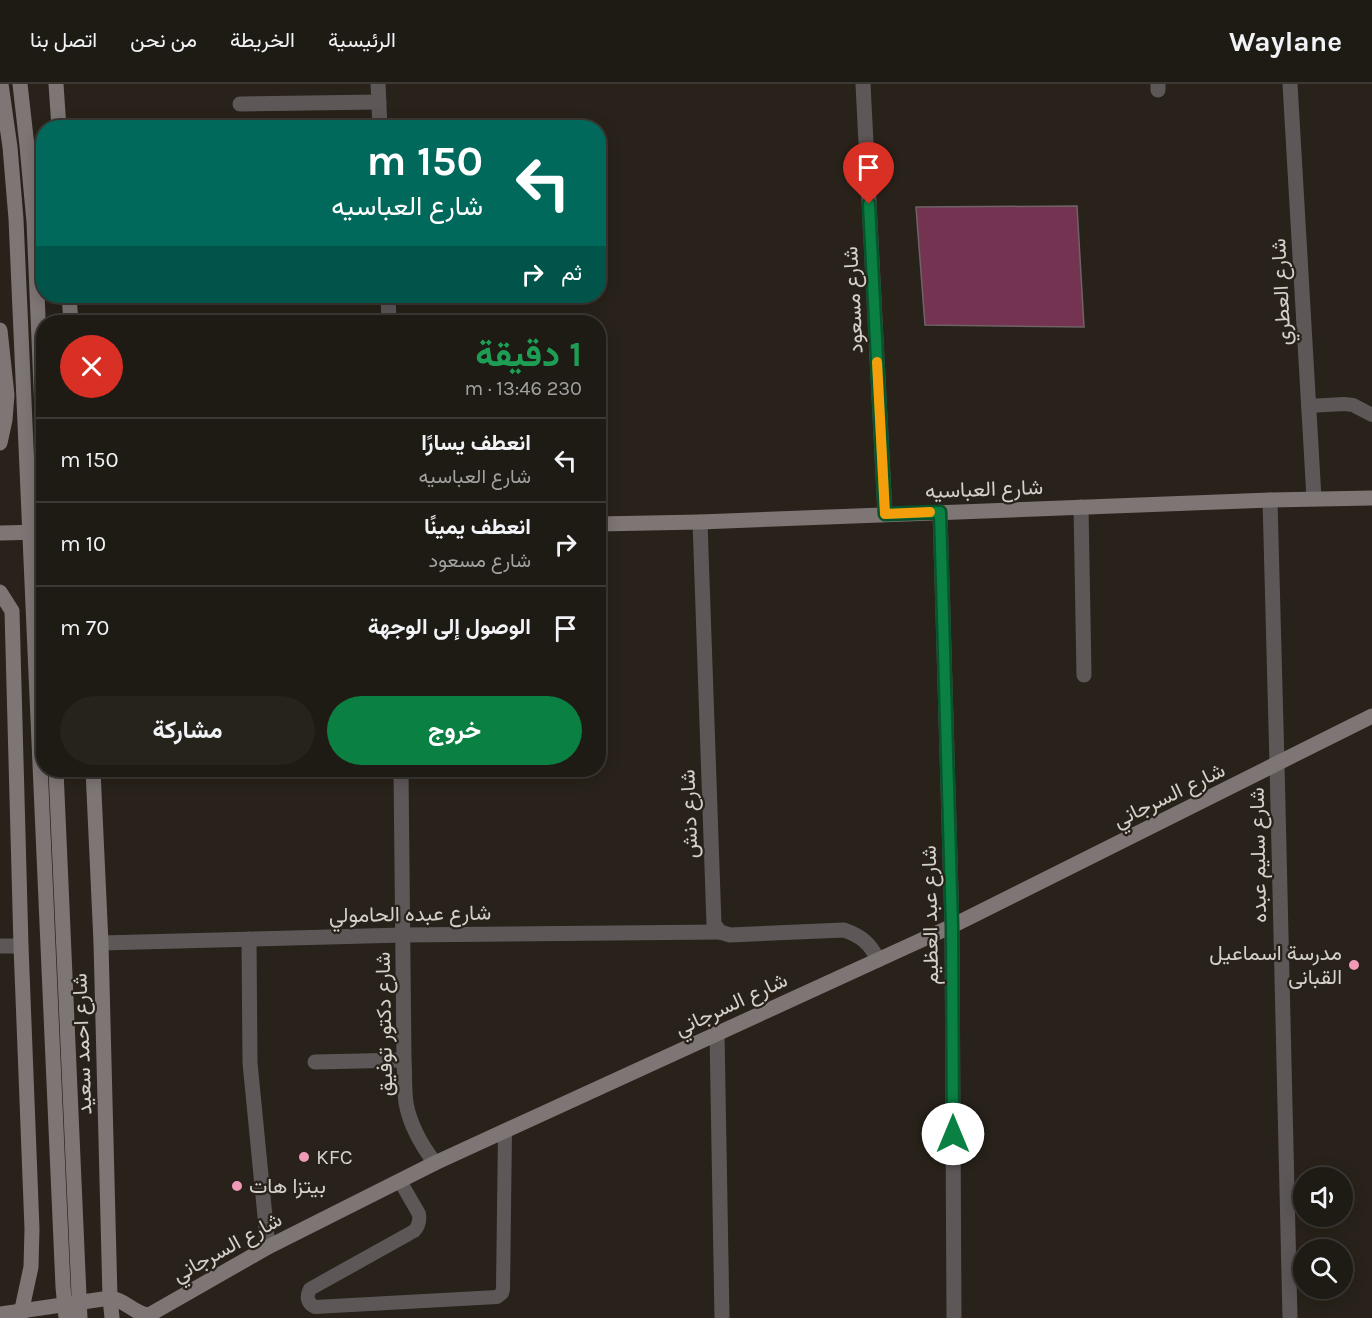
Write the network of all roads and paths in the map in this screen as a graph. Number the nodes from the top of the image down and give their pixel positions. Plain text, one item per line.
1 (1, 84) edge
2 (20, 84) edge
3 (56, 84) edge
4 (378, 84) edge
5 (863, 84) edge
6 (1290, 84) edge
7 (379, 102) junction
8 (240, 104) dead end
9 (58, 120) edge
10 (380, 120) edge
11 (36, 269) edge
12 (0, 330) edge
13 (4, 369) junction
14 (36, 391) edge
15 (1308, 406) junction
16 (1372, 415) edge
17 (0, 442) edge
18 (1314, 498) junction
19 (1372, 498) edge
20 (1270, 500) junction
21 (1081, 507) junction
22 (940, 512) junction
23 (885, 514) junction
24 (700, 522) junction
25 (606, 524) edge
26 (36, 532) edge
27 (0, 533) edge
28 (0, 592) edge
29 (36, 668) edge
30 (1084, 675) dead end
31 (1372, 716) edge
32 (1277, 764) junction
33 (41, 777) edge
34 (56, 777) edge
35 (93, 777) edge
36 (401, 777) edge
37 (952, 926) junction
38 (720, 932) junction
39 (403, 935) junction
40 (249, 939) junction
41 (101, 943) junction
42 (0, 946) edge
43 (21, 946) junction
44 (878, 960) junction
45 (717, 1033) junction
46 (404, 1059) junction
47 (315, 1062) dead end
48 (505, 1131) junction
49 (435, 1164) junction
50 (400, 1181) junction
51 (268, 1247) junction
52 (110, 1298) junction
53 (0, 1314) edge
54 (20, 1315) edge
55 (66, 1318) edge
56 (80, 1318) edge
57 (112, 1318) edge
58 (722, 1318) edge
59 (954, 1318) edge
60 (1290, 1318) edge

1 - 29 main road, bridge
2 - 11 main road, bridge
3 - 9 main road
4 - 7 street
5 - 23 street, شارع مسعود
6 - 15 street, شارع العطري
7 - 8 street
7 - 10 street
12 - 13 main road
13 - 14 main road
13 - 17 main road
15 - 16 lane
15 - 18 street, شارع العطري
18 - 19 main road, شارع العباسيه
18 - 20 main road, شارع العباسيه
20 - 21 main road, شارع العباسيه
20 - 32 street, شارع سليم عبده
21 - 22 main road, شارع العباسيه
21 - 30 street
22 - 23 main road, شارع العباسيه
22 - 37 street, شارع عبد العظيم
23 - 24 main road, شارع العباسيه
24 - 25 main road, شارع العباسيه
24 - 38 street, شارع دنش
26 - 27 main road
28 - 43 main road
31 - 32 main road, شارع السرجاني
32 - 37 main road, شارع السرجاني
32 - 60 street, شارع سليم عبده
33 - 55 main road, bridge
34 - 56 main road, bridge
35 - 41 main road, شارع احمد سعيد
36 - 39 street, شارع دكتور توفيق
37 - 44 main road, شارع السرجاني
37 - 59 street, شارع عبد العظيم
38 - 39 street, شارع عبده الحامولي
38 - 44 street
39 - 40 street, شارع عبده الحامولي
39 - 46 street, شارع دكتور توفيق
40 - 41 street, شارع عبده الحامولي
40 - 51 street
41 - 52 main road, شارع احمد سعيد
42 - 43 street
43 - 54 main road
44 - 45 main road, شارع السرجاني
45 - 48 main road, شارع السرجاني
45 - 58 street
46 - 47 street
46 - 49 street, شارع دكتور توفيق
48 - 49 main road, شارع السرجاني
48 - 50 lane
49 - 50 main road, شارع السرجاني
50 - 51 main road, شارع السرجاني
51 - 52 main road, شارع السرجاني
52 - 54 main road
52 - 57 main road, شارع احمد سعيد
53 - 54 main road

